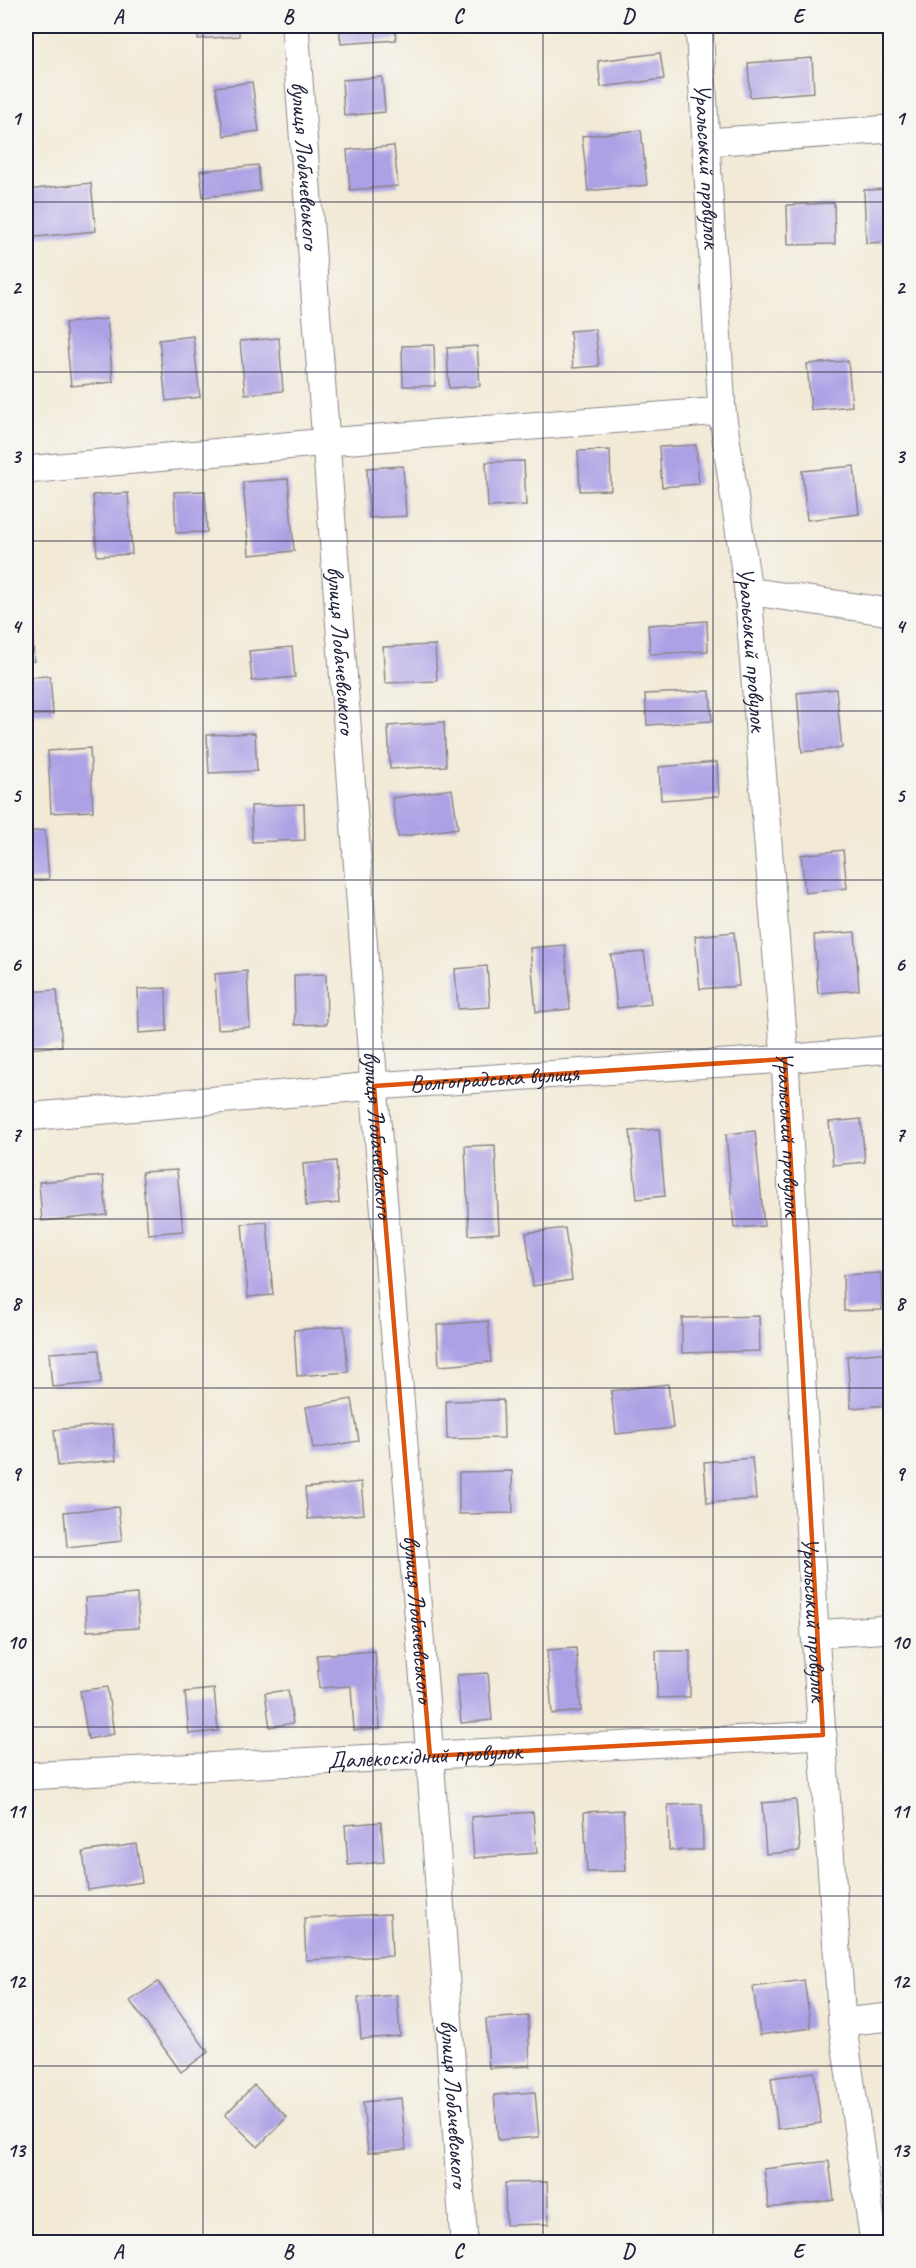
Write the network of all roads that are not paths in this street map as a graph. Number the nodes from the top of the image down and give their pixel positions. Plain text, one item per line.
1 (295, 26) edge
2 (699, 26) edge
3 (891, 129) edge
4 (707, 142) junction
5 (722, 411) junction
6 (327, 442) junction
7 (26, 470) edge
8 (748, 591) junction
9 (891, 612) edge
10 (891, 1049) edge
11 (785, 1059) junction
12 (374, 1086) junction
13 (26, 1117) edge
14 (891, 1629) edge
15 (815, 1634) junction
16 (823, 1735) junction
17 (430, 1756) junction
18 (26, 1776) edge
19 (891, 2017) edge
20 (842, 2022) junction
21 (464, 2242) edge
22 (874, 2242) edge

1 - 6 street, вулиця Лобачевського
2 - 4 street, Уральський провулок
3 - 4 street
4 - 5 street, Уральський провулок
5 - 6 street
5 - 8 street, Уральський провулок
6 - 7 street
6 - 12 street, вулиця Лобачевського
8 - 9 street
8 - 11 street, Уральський провулок
10 - 11 street, Волгоградська вулиця
11 - 12 street, Волгоградська вулиця
11 - 15 street, Уральський провулок
12 - 13 street, Волгоградська вулиця
12 - 17 street, вулиця Лобачевського
14 - 15 street
15 - 16 street, Уральський провулок
16 - 17 street, Далекосхідний провулок
16 - 20 street, Уральський провулок
17 - 18 street, Далекосхідний провулок
17 - 21 street, вулиця Лобачевського
19 - 20 street
20 - 22 street, Уральський провулок

